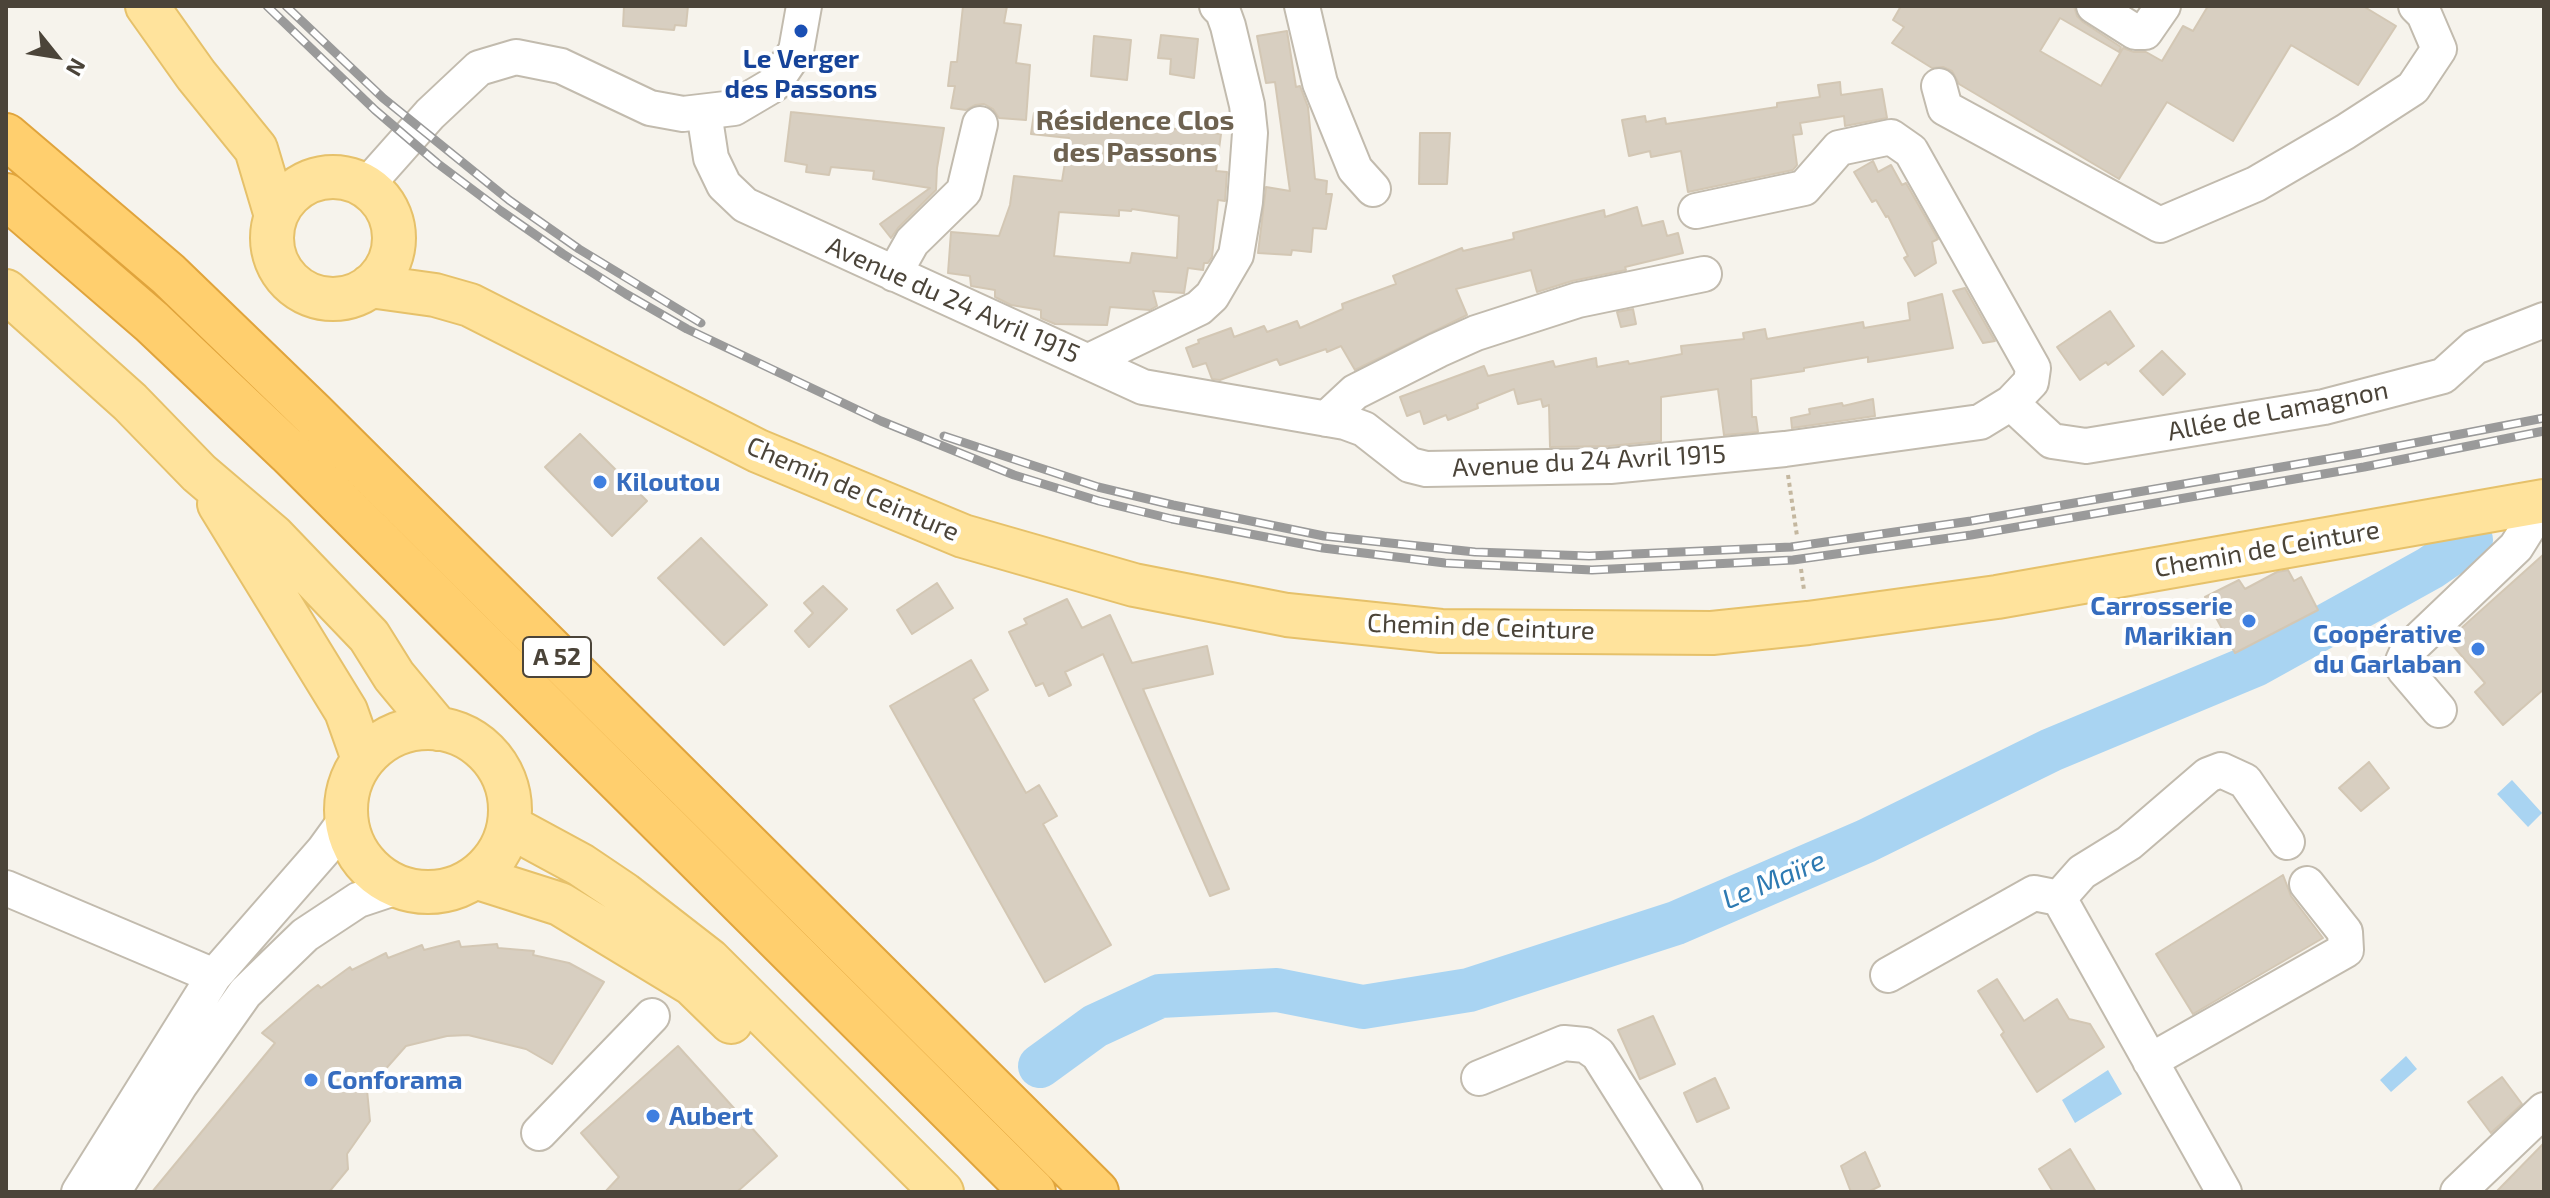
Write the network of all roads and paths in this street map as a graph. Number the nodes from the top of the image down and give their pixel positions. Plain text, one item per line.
1 (147, 6) edge
2 (804, 6) edge
3 (1217, 6) edge
4 (1302, 6) edge
5 (2094, 6) edge
6 (2163, 6) edge
7 (2416, 6) edge
8 (1939, 86) dead end
9 (704, 112) junction
10 (980, 124) dead end
11 (6, 136) edge
12 (256, 149) junction
13 (323, 177) junction
14 (366, 186) junction
15 (1373, 189) dead end
16 (6, 196) edge
17 (1696, 211) dead end
18 (276, 216) junction
19 (394, 232) junction
20 (894, 274) junction
21 (1704, 274) dead end
22 (370, 286) junction
23 (6, 291) edge
24 (470, 305) junction
25 (2544, 320) edge
26 (1089, 361) junction
27 (2011, 403) junction
28 (1326, 419) junction
29 (1785, 449) junction
30 (199, 473) junction
31 (2541, 501) edge
32 (1797, 536) dead end
33 (2439, 710) dead end
34 (438, 729) junction
35 (363, 759) junction
36 (345, 821) junction
37 (509, 826) junction
38 (2287, 842) dead end
39 (478, 878) junction
40 (2307, 884) dead end
41 (397, 887) junction
42 (6, 888) edge
43 (2059, 898) junction
44 (1888, 975) dead end
45 (214, 976) junction
46 (652, 1016) dead end
47 (2150, 1061) junction
48 (1479, 1078) dead end
49 (2544, 1110) edge
50 (539, 1133) dead end
51 (79, 1192) edge
52 (113, 1192) edge
53 (902, 1192) edge
54 (942, 1192) edge
55 (1033, 1192) edge
56 (1096, 1192) edge
57 (1685, 1192) edge
58 (2224, 1192) edge
59 (2458, 1192) edge

1 - 12 main road
2 - 9 street
3 - 26 street
4 - 15 street
5 - 6 street
7 - 8 street
9 - 14 street
9 - 20 street, Avenue du 24 Avril 1915
10 - 20 street
11 - 56 highway, A 52
12 - 13 main road
12 - 18 main road
13 - 14 main road
13 - 18 main road
14 - 19 main road
16 - 55 highway, A 52
17 - 27 street
18 - 22 main road
19 - 22 main road
19 - 24 main road, Chemin de Ceinture
20 - 26 street, Avenue du 24 Avril 1915
21 - 28 street
22 - 24 main road, Chemin de Ceinture
23 - 30 main road
24 - 31 main road, Chemin de Ceinture
25 - 27 street, Allée de Lamagnon
26 - 28 street, Avenue du 24 Avril 1915
27 - 29 street, Avenue du 24 Avril 1915
28 - 29 street, Avenue du 24 Avril 1915
29 - 32 path
30 - 34 main road
30 - 35 main road
31 - 33 street
34 - 35 main road
34 - 37 main road
35 - 36 main road
36 - 41 main road
36 - 45 street
37 - 39 main road
37 - 54 main road
38 - 43 street
39 - 41 main road
39 - 53 main road
40 - 47 street
41 - 52 street
42 - 45 street
43 - 44 street
43 - 47 street
45 - 51 street
46 - 50 street
47 - 58 street
48 - 57 street
49 - 59 street

